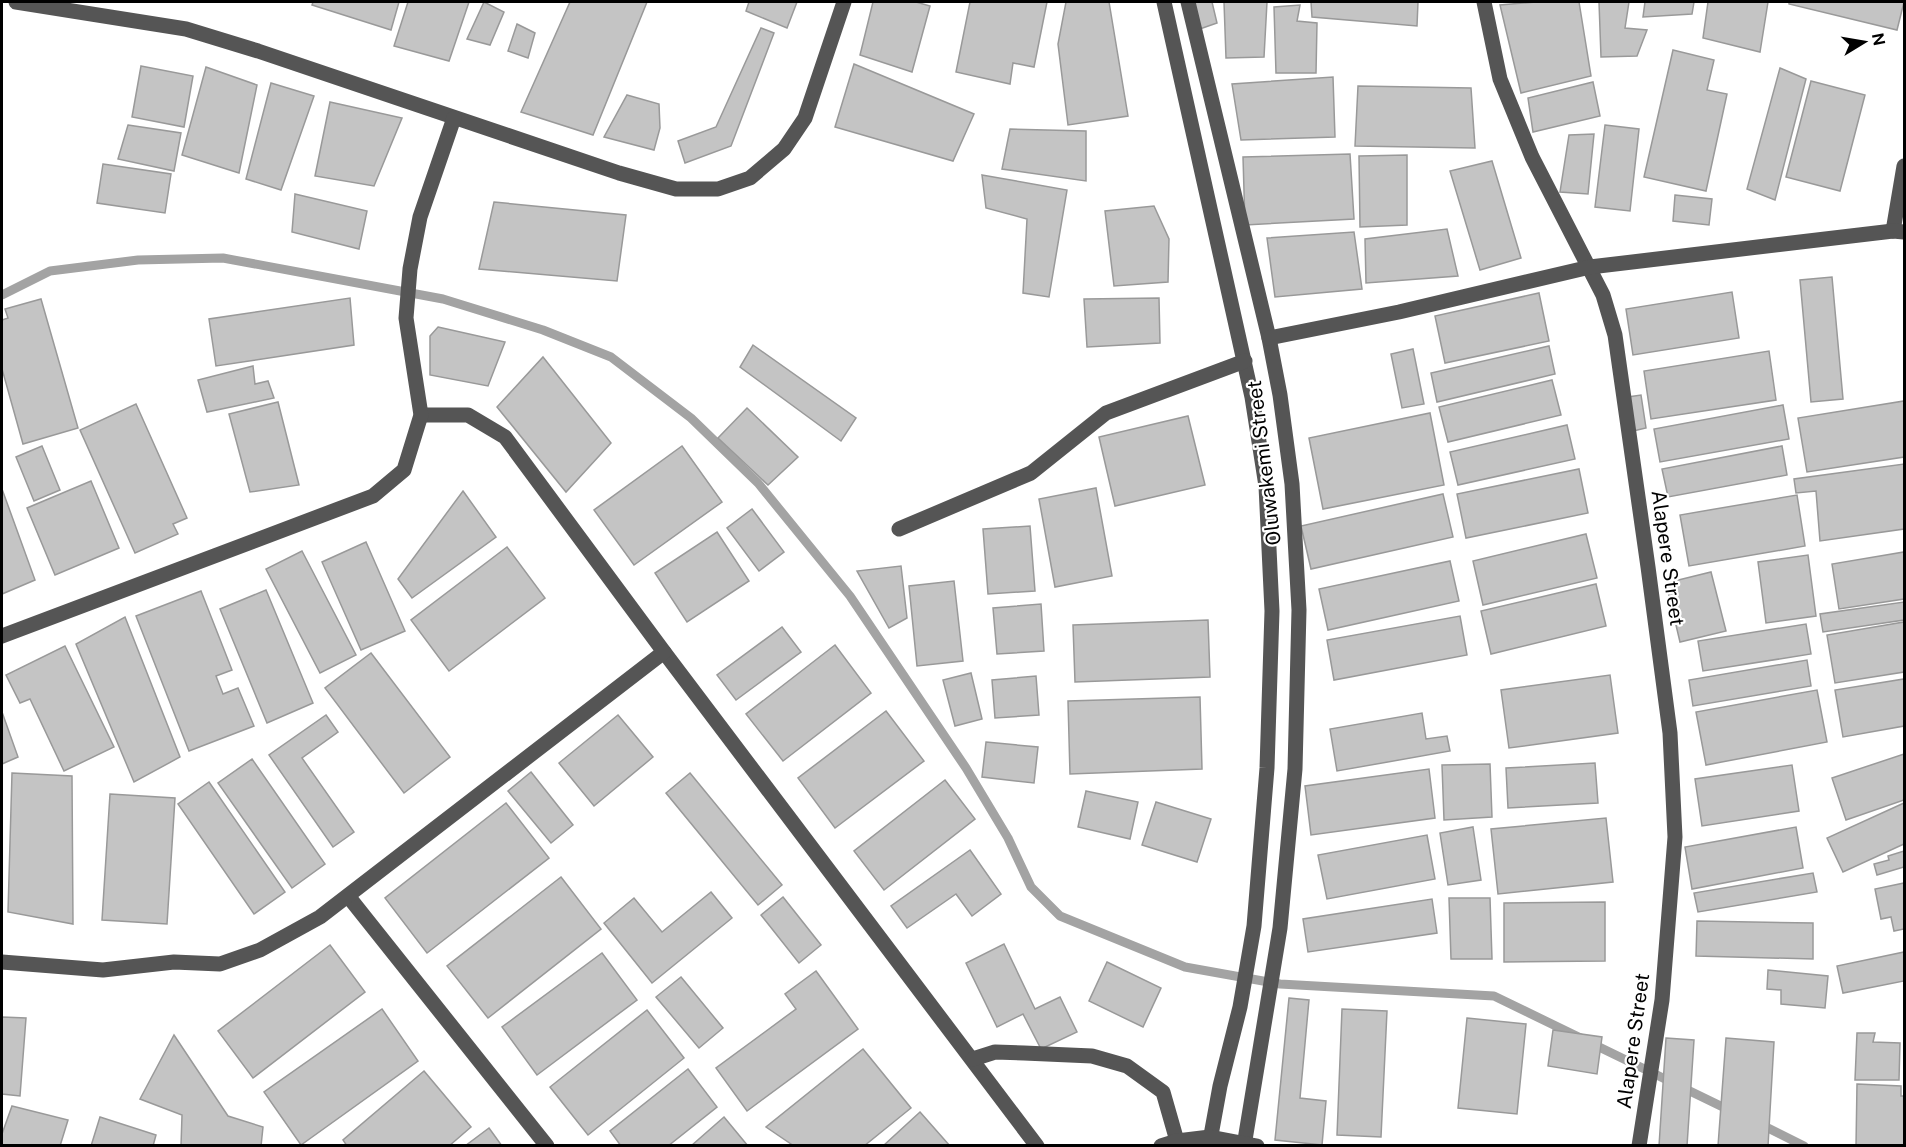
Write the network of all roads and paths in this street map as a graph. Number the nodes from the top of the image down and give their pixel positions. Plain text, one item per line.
1 (16, 2) edge
2 (844, 2) edge
3 (1164, 2) edge
4 (1188, 2) edge
5 (1484, 2) edge
6 (454, 118) junction
7 (1905, 166) edge
8 (1899, 231) edge
9 (1590, 267) junction
10 (1269, 338) junction
11 (1245, 361) junction
12 (420, 414) junction
13 (899, 529) dead end
14 (2, 636) edge
15 (664, 652) junction
16 (348, 896) junction
17 (2, 962) edge
18 (974, 1059) junction
19 (1177, 1141) junction
20 (1209, 1141) edge
21 (1248, 1145) edge
22 (547, 1146) edge
23 (1037, 1146) edge
24 (1161, 1146) edge
25 (1639, 1146) edge

1 - 6 street
2 - 6 street
3 - 11 street, Oluwakemi Street
4 - 10 street, Oluwakemi Street
5 - 9 street, Alapere Street
6 - 12 street
7 - 8 street
8 - 9 street
9 - 10 street
9 - 25 street, Alapere Street
10 - 21 street, Oluwakemi Street
11 - 13 street
11 - 20 street, Oluwakemi Street
12 - 14 street
12 - 15 street
15 - 16 street
15 - 18 street
16 - 17 street
16 - 22 street
18 - 19 street
18 - 23 street
19 - 20 street
19 - 24 street
20 - 21 street

